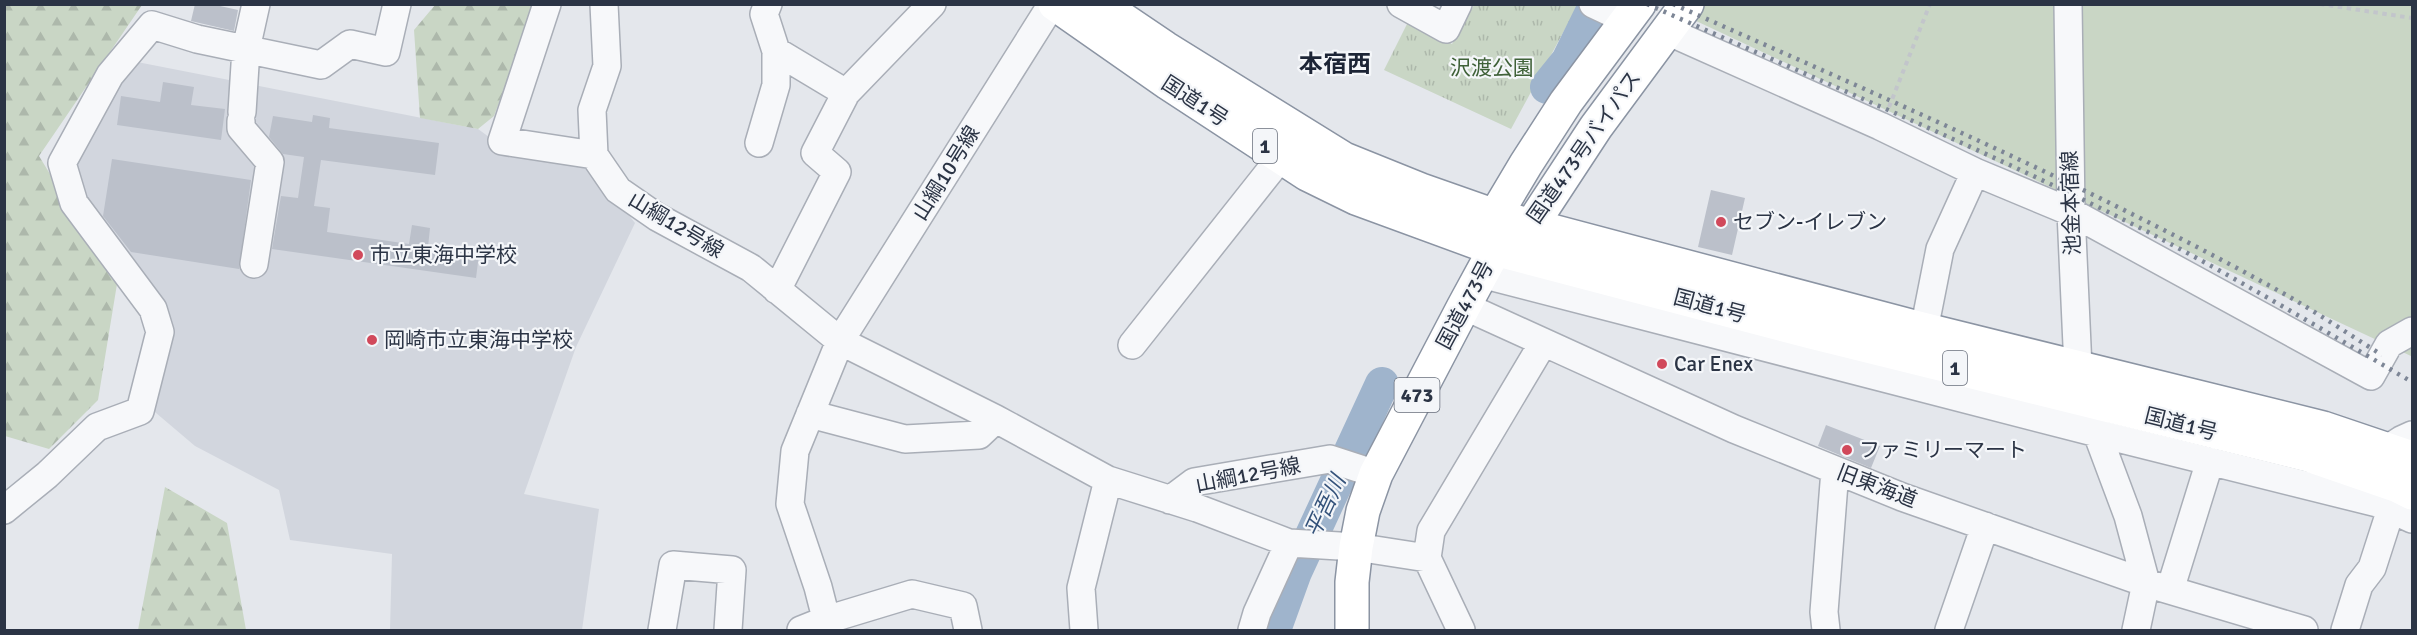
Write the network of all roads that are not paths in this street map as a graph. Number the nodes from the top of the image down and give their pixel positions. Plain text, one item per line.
1 (256, 4) edge
2 (398, 4) edge
3 (547, 4) edge
4 (604, 4) edge
5 (768, 4) edge
6 (932, 4) edge
7 (1054, 4) edge
8 (1100, 4) edge
9 (1401, 4) edge
10 (1458, 4) edge
11 (1687, 4) edge
12 (2068, 4) edge
13 (1619, 11) edge
14 (1667, 31) junction
15 (246, 49) junction
16 (776, 51) junction
17 (846, 93) junction
18 (759, 143) dead end
19 (594, 155) junction
20 (1281, 157) junction
21 (1975, 172) junction
22 (2071, 212) junction
23 (1494, 216) junction
24 (1531, 226) junction
25 (1488, 262) junction
26 (254, 264) dead end
27 (1627, 284) junction
28 (777, 290) junction
29 (1464, 306) junction
30 (1648, 317) junction
31 (1924, 330) junction
32 (2412, 331) edge
33 (840, 341) junction
34 (1851, 342) junction
35 (1543, 343) junction
36 (1132, 345) dead end
37 (1821, 362) junction
38 (2078, 368) junction
39 (2085, 401) junction
40 (810, 414) junction
41 (996, 419) junction
42 (2097, 433) junction
43 (2404, 448) edge
44 (2210, 461) junction
45 (1835, 470) junction
46 (1376, 474) junction
47 (1108, 480) junction
48 (1170, 500) junction
49 (2398, 506) edge
50 (4, 510) edge
51 (1985, 526) junction
52 (1289, 543) junction
53 (1356, 547) junction
54 (1427, 558) junction
55 (2158, 586) junction
56 (1825, 621) edge
57 (2253, 623) edge
58 (828, 625) edge
59 (662, 630) edge
60 (728, 630) edge
61 (801, 630) edge
62 (968, 630) edge
63 (1084, 630) edge
64 (1252, 630) edge
65 (1352, 630) edge
66 (1461, 630) edge
67 (1949, 630) edge
68 (2136, 630) edge
69 (2304, 630) edge
70 (2345, 630) edge

1 - 15 street
2 - 15 street
3 - 19 street
4 - 19 street
5 - 16 street
6 - 17 street
7 - 20 highway, 国道1号 / 1
7 - 33 street, 山綱10号線
8 - 23 highway, 国道1号 / 1
9 - 10 street
11 - 14 highway, 国道473号バイパス / 473
12 - 22 street, 池金本宿線
13 - 23 highway, 国道473号バイパス
14 - 21 street
14 - 24 highway, 国道473号バイパス / 473
15 - 26 street
15 - 50 street
16 - 17 street
16 - 18 street
17 - 28 street
19 - 28 street, 山綱12号線
20 - 25 highway, 国道1号 / 1
20 - 36 street
21 - 22 street
21 - 31 street
22 - 32 street
22 - 38 street, 池金本宿線
23 - 24 highway, 国道1号 / 1
23 - 25 highway, 国道473号バイパス / 473
24 - 25 highway, 国道473号バイパス / 473
24 - 31 highway, 国道1号 / 1
25 - 27 highway, 国道1号 / 1
25 - 29 highway, 国道473号 / 473
25 - 30 street
27 - 30 street
27 - 34 highway, 国道1号 / 1
28 - 33 street, 山綱12号線
29 - 35 street, 旧東海道
29 - 46 highway, 国道473号 / 473
30 - 37 street
31 - 38 highway, 国道1号 / 1
33 - 40 street, 山綱10号線
33 - 41 street, 山綱12号線
34 - 37 street
34 - 39 highway, 国道1号 / 1
35 - 45 street, 旧東海道
35 - 54 street
37 - 42 street
38 - 39 street, 池金本宿線
38 - 43 highway, 国道1号 / 1
39 - 42 street, 池金本宿線
39 - 49 highway, 国道1号 / 1
40 - 41 street
40 - 58 street, 山綱10号線
41 - 47 street, 山綱12号線
42 - 44 street
42 - 55 street, 池金本宿線
44 - 49 street
44 - 55 street
45 - 51 street, 旧東海道
45 - 56 street
46 - 48 street, 山綱12号線
46 - 53 highway, 国道473号 / 473
47 - 48 street, 山綱12号線
47 - 63 street
48 - 52 street, 山綱12号線
49 - 70 street
51 - 55 street, 旧東海道
51 - 67 street
52 - 53 street, 山綱12号線
52 - 64 street
53 - 54 street, 山綱12号線
53 - 65 highway, 国道473号 / 473
54 - 66 street
55 - 57 street, 旧東海道
55 - 68 street
57 - 69 street, 旧東海道
58 - 61 street
58 - 62 street
59 - 60 street

